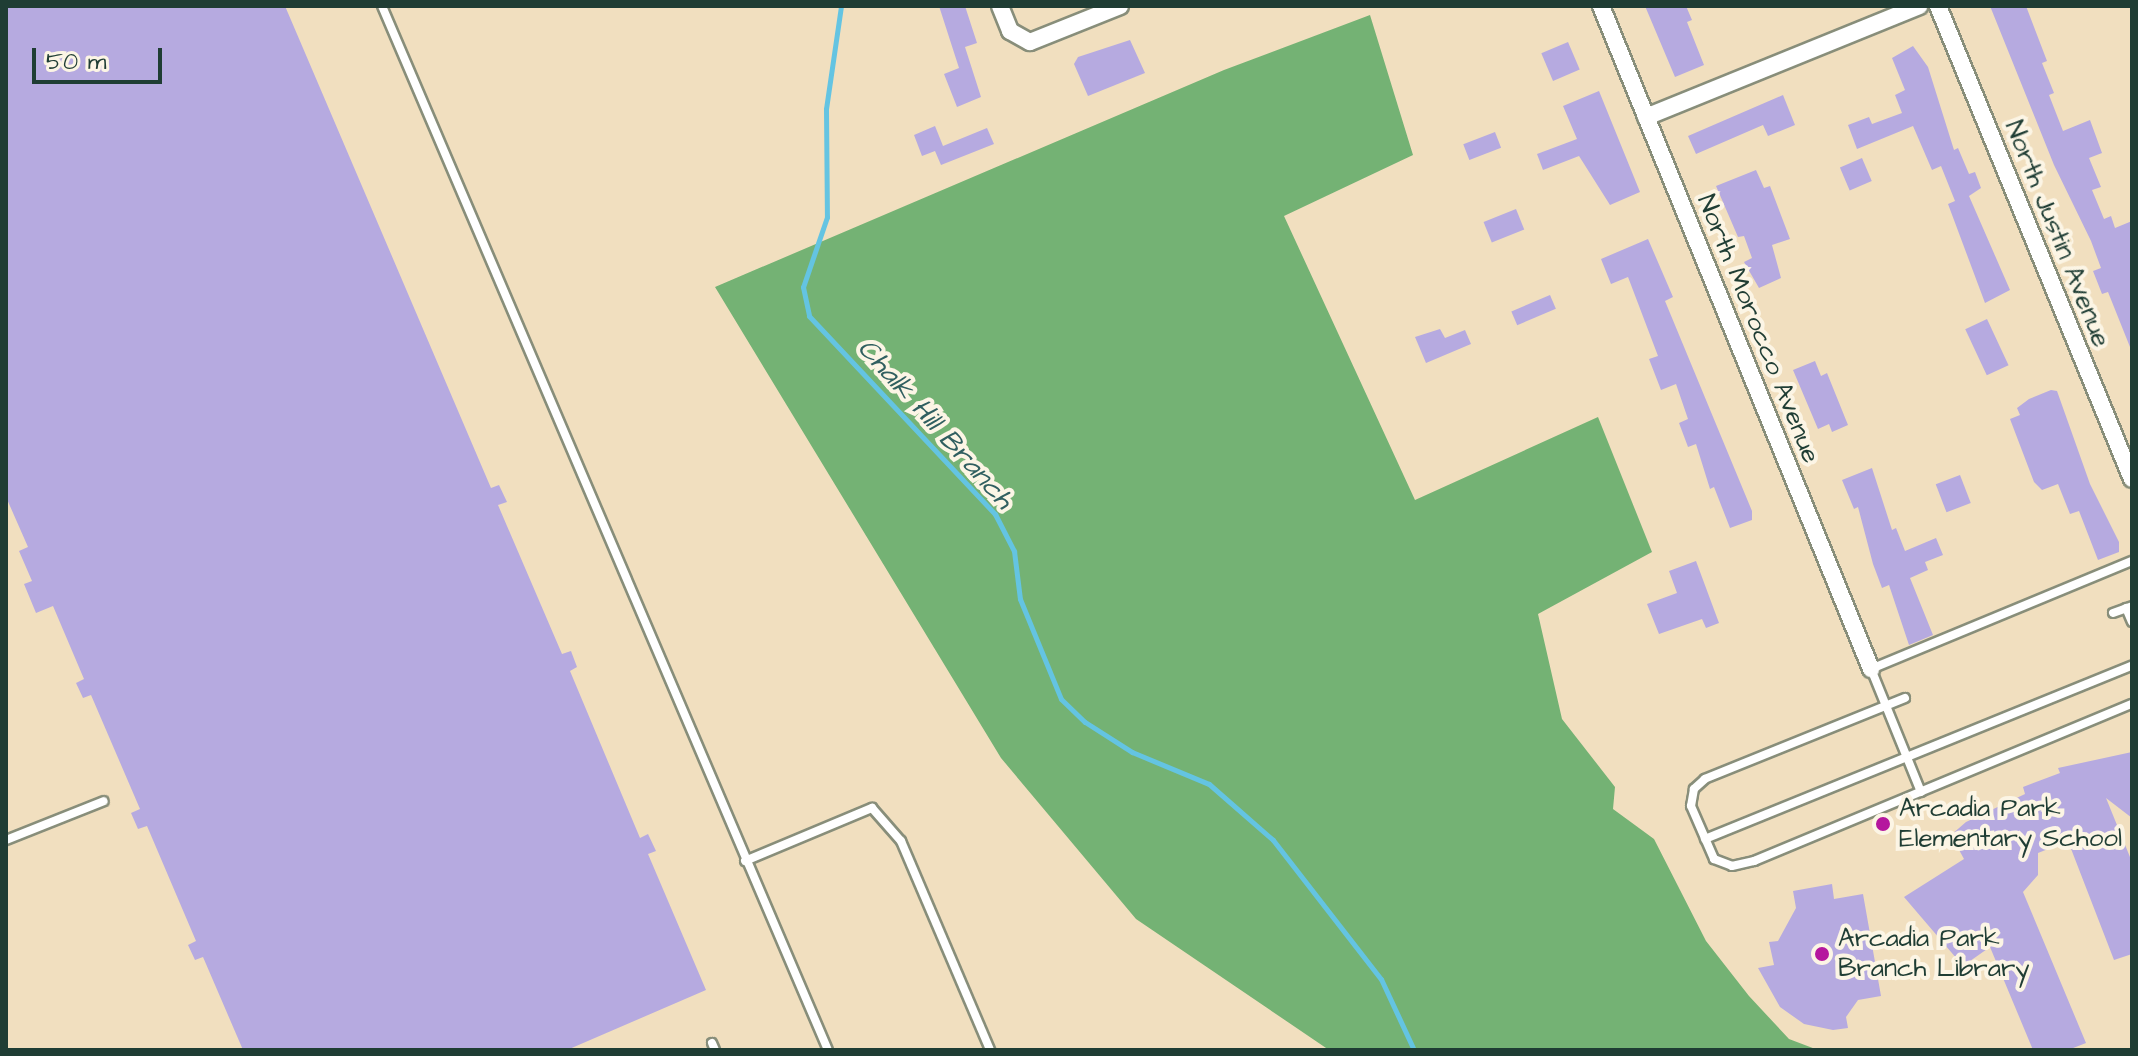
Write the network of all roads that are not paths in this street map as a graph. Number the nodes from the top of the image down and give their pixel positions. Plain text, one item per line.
1 (382, 6) edge
2 (1000, 6) edge
3 (1120, 6) edge
4 (1601, 6) edge
5 (1919, 6) edge
6 (1938, 6) edge
7 (1646, 117) junction
8 (2132, 479) edge
9 (2132, 561) edge
10 (2129, 607) edge
11 (2113, 613) dead end
12 (2132, 622) edge
13 (2132, 666) edge
14 (1871, 669) junction
15 (1905, 698) dead end
16 (2132, 704) edge
17 (1886, 705) junction
18 (1907, 756) junction
19 (1921, 792) junction
20 (104, 801) dead end
21 (1705, 839) junction
22 (6, 840) edge
23 (745, 861) junction
24 (828, 1050) edge
25 (990, 1050) edge

1 - 23 lane
2 - 3 street
4 - 7 street, North Morocco Avenue
5 - 7 street
6 - 8 street, North Justin Avenue
7 - 14 street, North Morocco Avenue
9 - 14 lane
10 - 11 lane
10 - 12 lane
13 - 18 lane
14 - 17 lane
15 - 17 lane
16 - 19 lane
17 - 18 lane
17 - 21 lane
18 - 19 lane
18 - 21 lane
19 - 21 lane
20 - 22 lane
23 - 24 lane
23 - 25 lane

